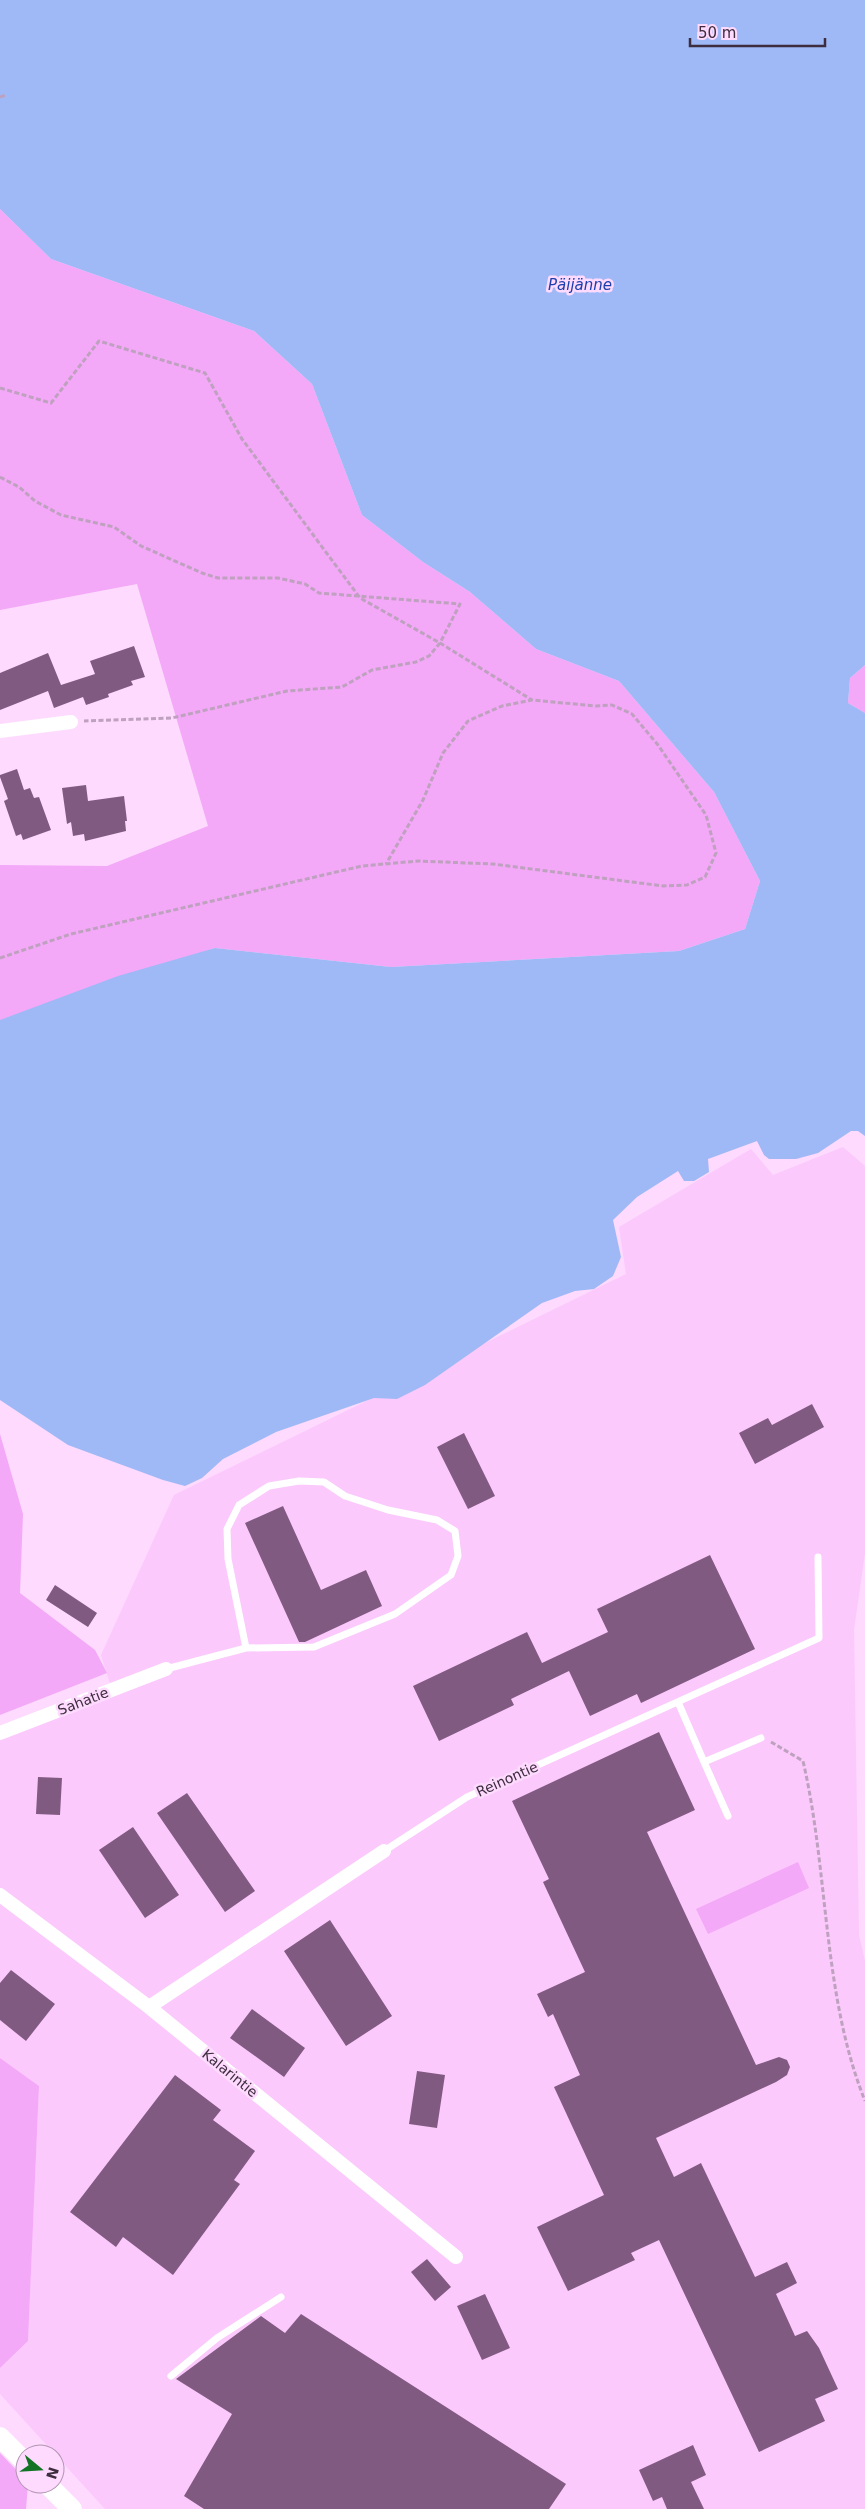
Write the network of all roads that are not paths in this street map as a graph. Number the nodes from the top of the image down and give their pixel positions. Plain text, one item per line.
1 (71, 722) road end
2 (0, 731) edge
3 (818, 1557) dead end
4 (246, 1648) junction
5 (166, 1669) joint
6 (678, 1702) junction
7 (0, 1733) edge
8 (762, 1738) road end
9 (704, 1762) junction
10 (728, 1816) dead end
11 (384, 1851) joint
12 (0, 1894) edge
13 (149, 2007) junction
14 (456, 2257) dead end
15 (281, 2296) dead end
16 (171, 2376) dead end
17 (0, 2436) edge
18 (15, 2452) edge
19 (57, 2494) edge
20 (72, 2509) edge

1 - 2 street
3 - 6 lane, Reinontie
4 - 4 lane
4 - 5 lane
5 - 7 street, Sahatie
6 - 9 lane
6 - 11 lane, Reinontie
8 - 9 lane
9 - 10 lane
11 - 13 street, Reinontie
12 - 13 street, Kalarintie
13 - 14 street, Kalarintie
15 - 16 lane
17 - 18 street
19 - 20 street

